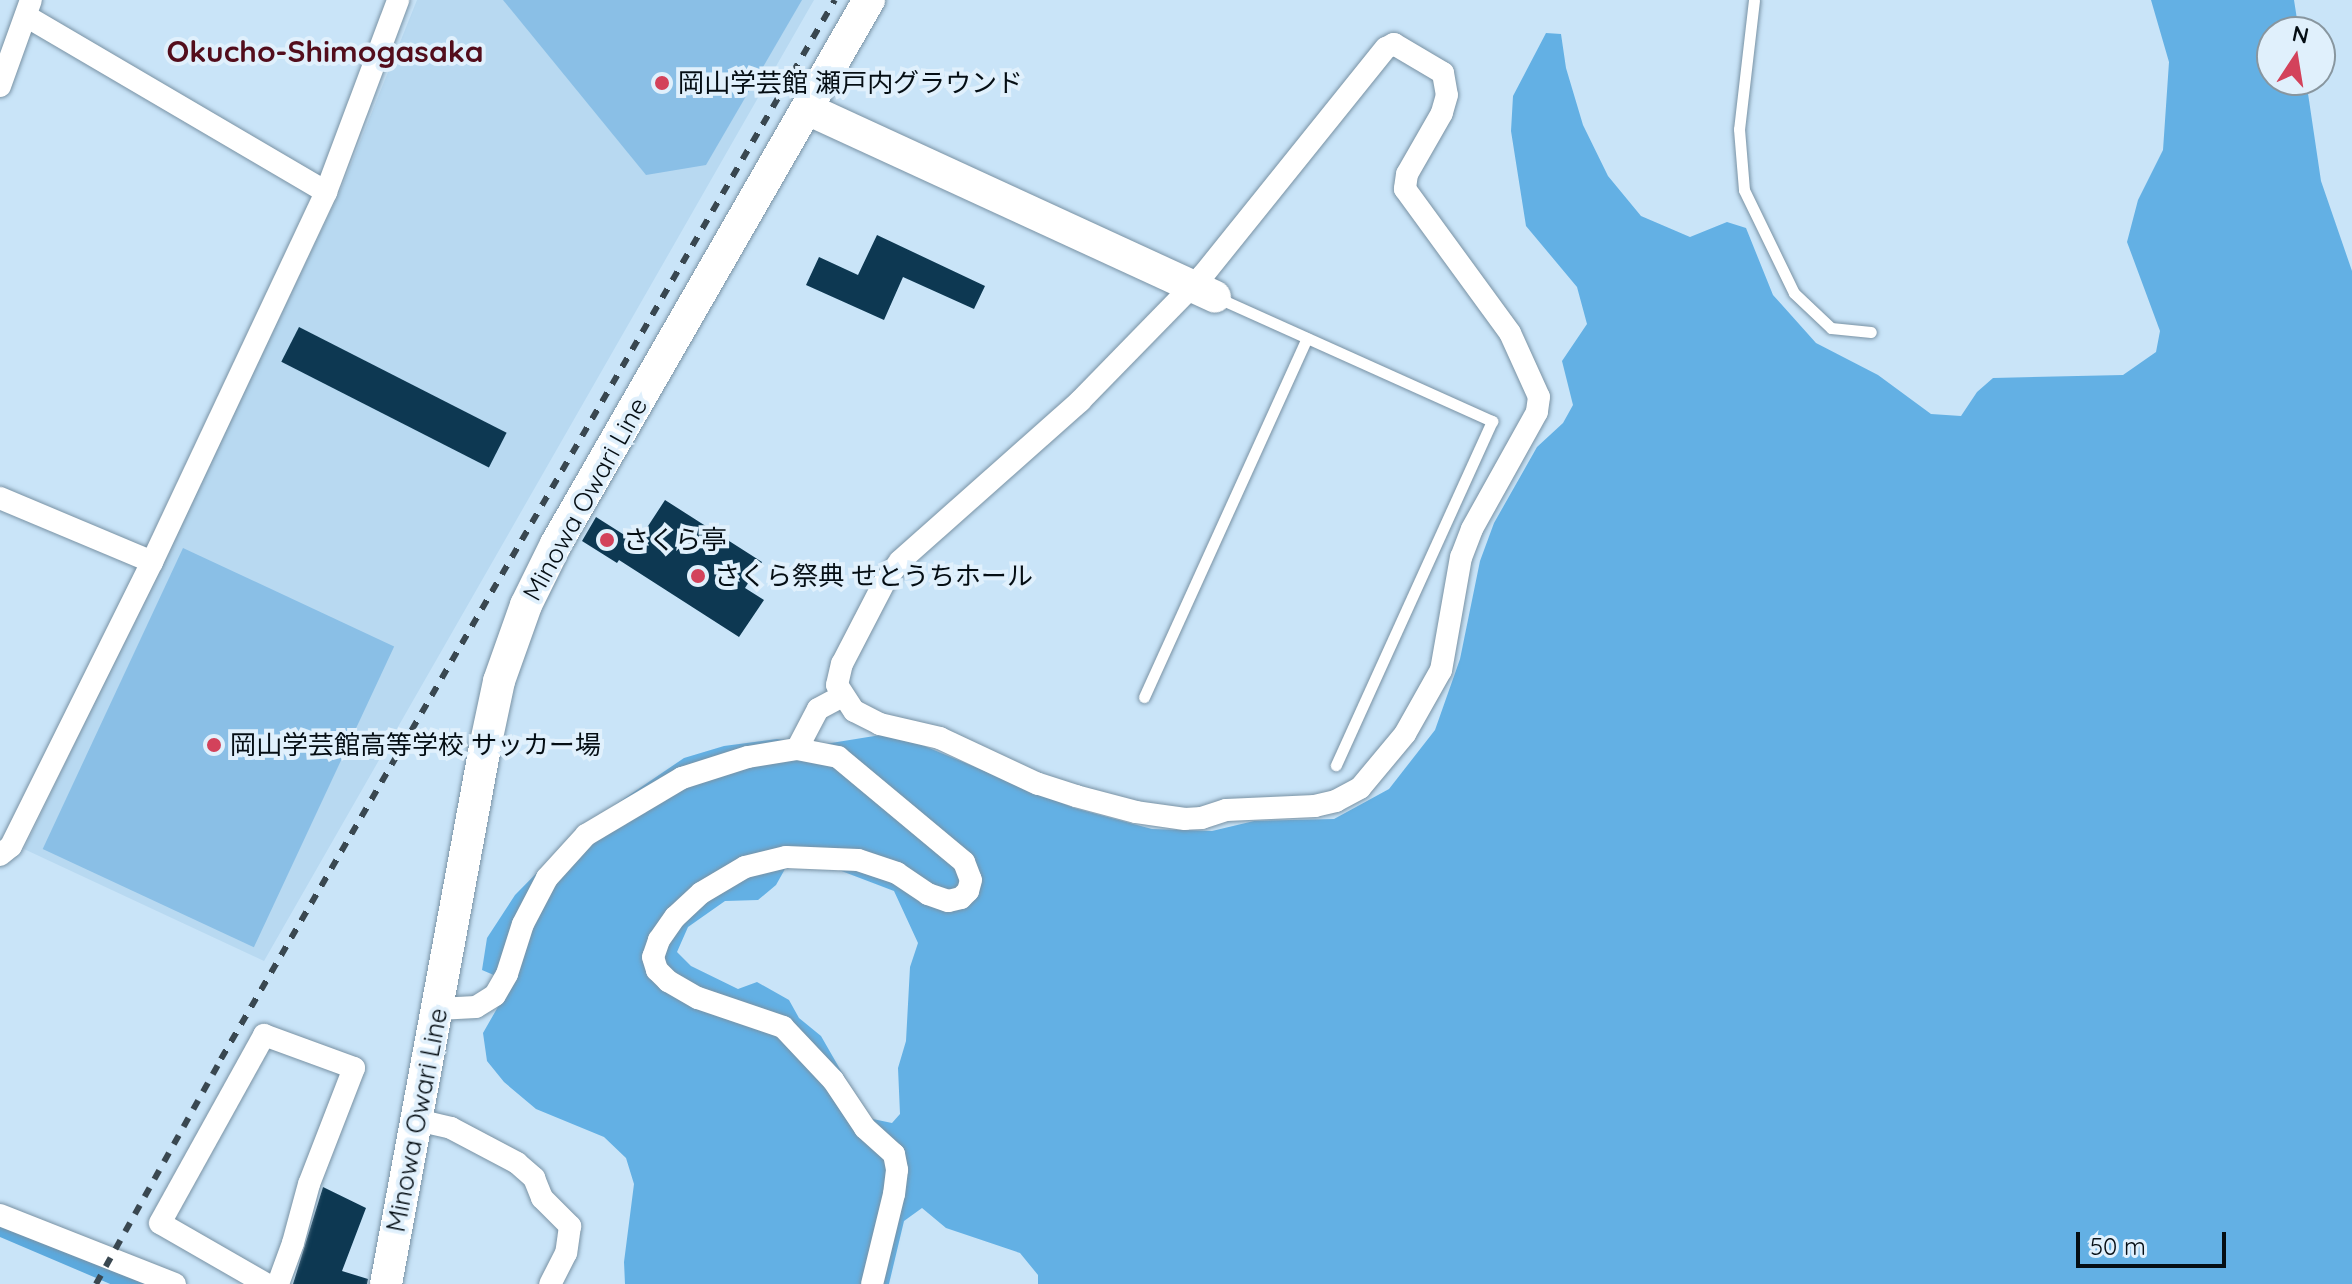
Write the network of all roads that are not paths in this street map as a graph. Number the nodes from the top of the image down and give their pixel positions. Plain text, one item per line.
1 (398, 0) edge
2 (869, 0) edge
3 (1754, 0) edge
4 (29, 8) edge
5 (0, 86) edge
6 (807, 109) junction
7 (326, 192) junction
8 (1203, 291) junction
9 (1871, 332) dead end
10 (1307, 338) junction
11 (0, 498) edge
12 (152, 562) junction
13 (841, 697) junction
14 (1144, 697) dead end
15 (797, 749) junction
16 (1336, 765) dead end
17 (0, 855) edge
18 (438, 1009) junction
19 (417, 1120) junction
20 (0, 1215) edge
21 (175, 1284) edge
22 (266, 1284) edge
23 (278, 1284) edge
24 (386, 1284) edge
25 (550, 1284) edge
26 (872, 1284) edge

1 - 7 street
2 - 6 main road, Minowa Owari Line
3 - 9 lane
4 - 5 street
4 - 7 street
6 - 8 main road
6 - 18 main road, Minowa Owari Line
7 - 12 street
8 - 10 lane
8 - 13 street
8 - 13 street
10 - 14 lane
10 - 16 lane
11 - 12 street
12 - 17 street
13 - 15 street
15 - 18 street
15 - 26 street
18 - 19 main road, Minowa Owari Line
19 - 24 main road, Minowa Owari Line
19 - 25 street
20 - 21 street
22 - 23 street

